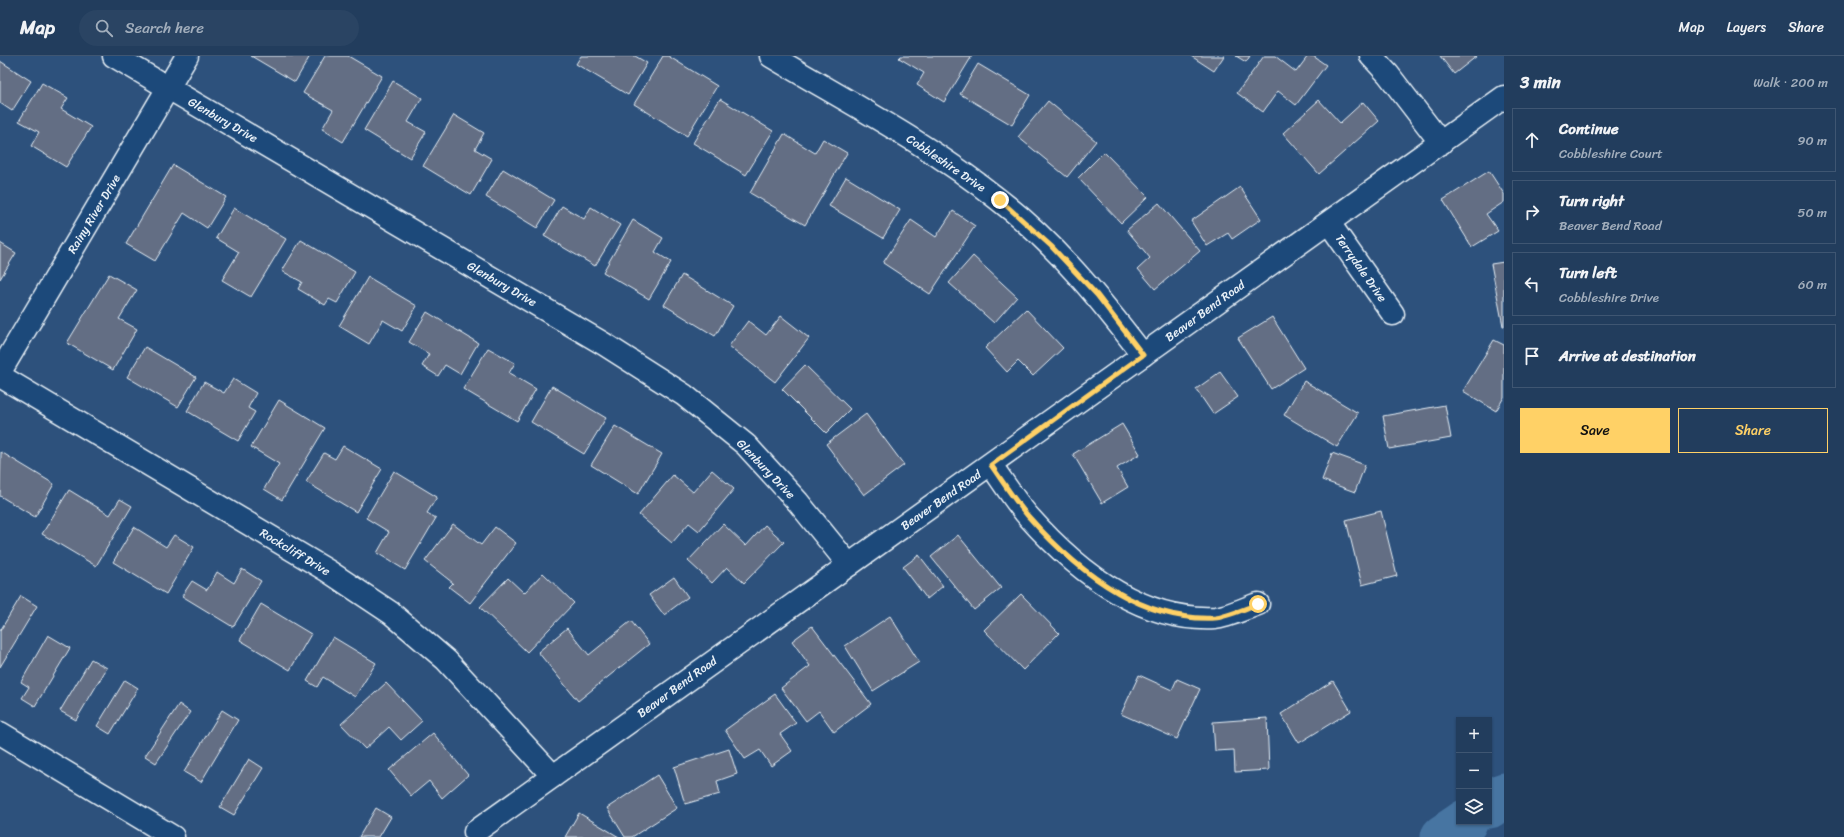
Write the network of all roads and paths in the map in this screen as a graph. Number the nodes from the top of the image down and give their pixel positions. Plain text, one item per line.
1 (114, 56) edge
2 (188, 56) edge
3 (771, 56) edge
4 (1371, 56) edge
5 (169, 88) junction
6 (1504, 97) edge
7 (1441, 143) junction
8 (1329, 223) junction
9 (1393, 314) dead end
10 (1143, 355) junction
11 (0, 372) edge
12 (0, 376) edge
13 (991, 465) junction
14 (849, 565) junction
15 (1258, 604) dead end
16 (0, 733) edge
17 (554, 776) junction
18 (475, 832) dead end
19 (173, 837) edge

1 - 5 street, Glenbury Drive
2 - 5 street, Rainy River Drive
3 - 10 street, Cobbleshire Drive
4 - 7 street
5 - 11 street, Rainy River Drive
5 - 14 street, Glenbury Drive
6 - 7 street, Beaver Bend Road
7 - 8 street, Beaver Bend Road
8 - 9 street, Terrydale Drive
8 - 10 street, Beaver Bend Road
10 - 13 street, Beaver Bend Road
12 - 17 street, Rockcliff Drive
13 - 14 street, Beaver Bend Road
13 - 15 street
14 - 17 street, Beaver Bend Road
16 - 19 street
17 - 18 street, Beaver Bend Road

